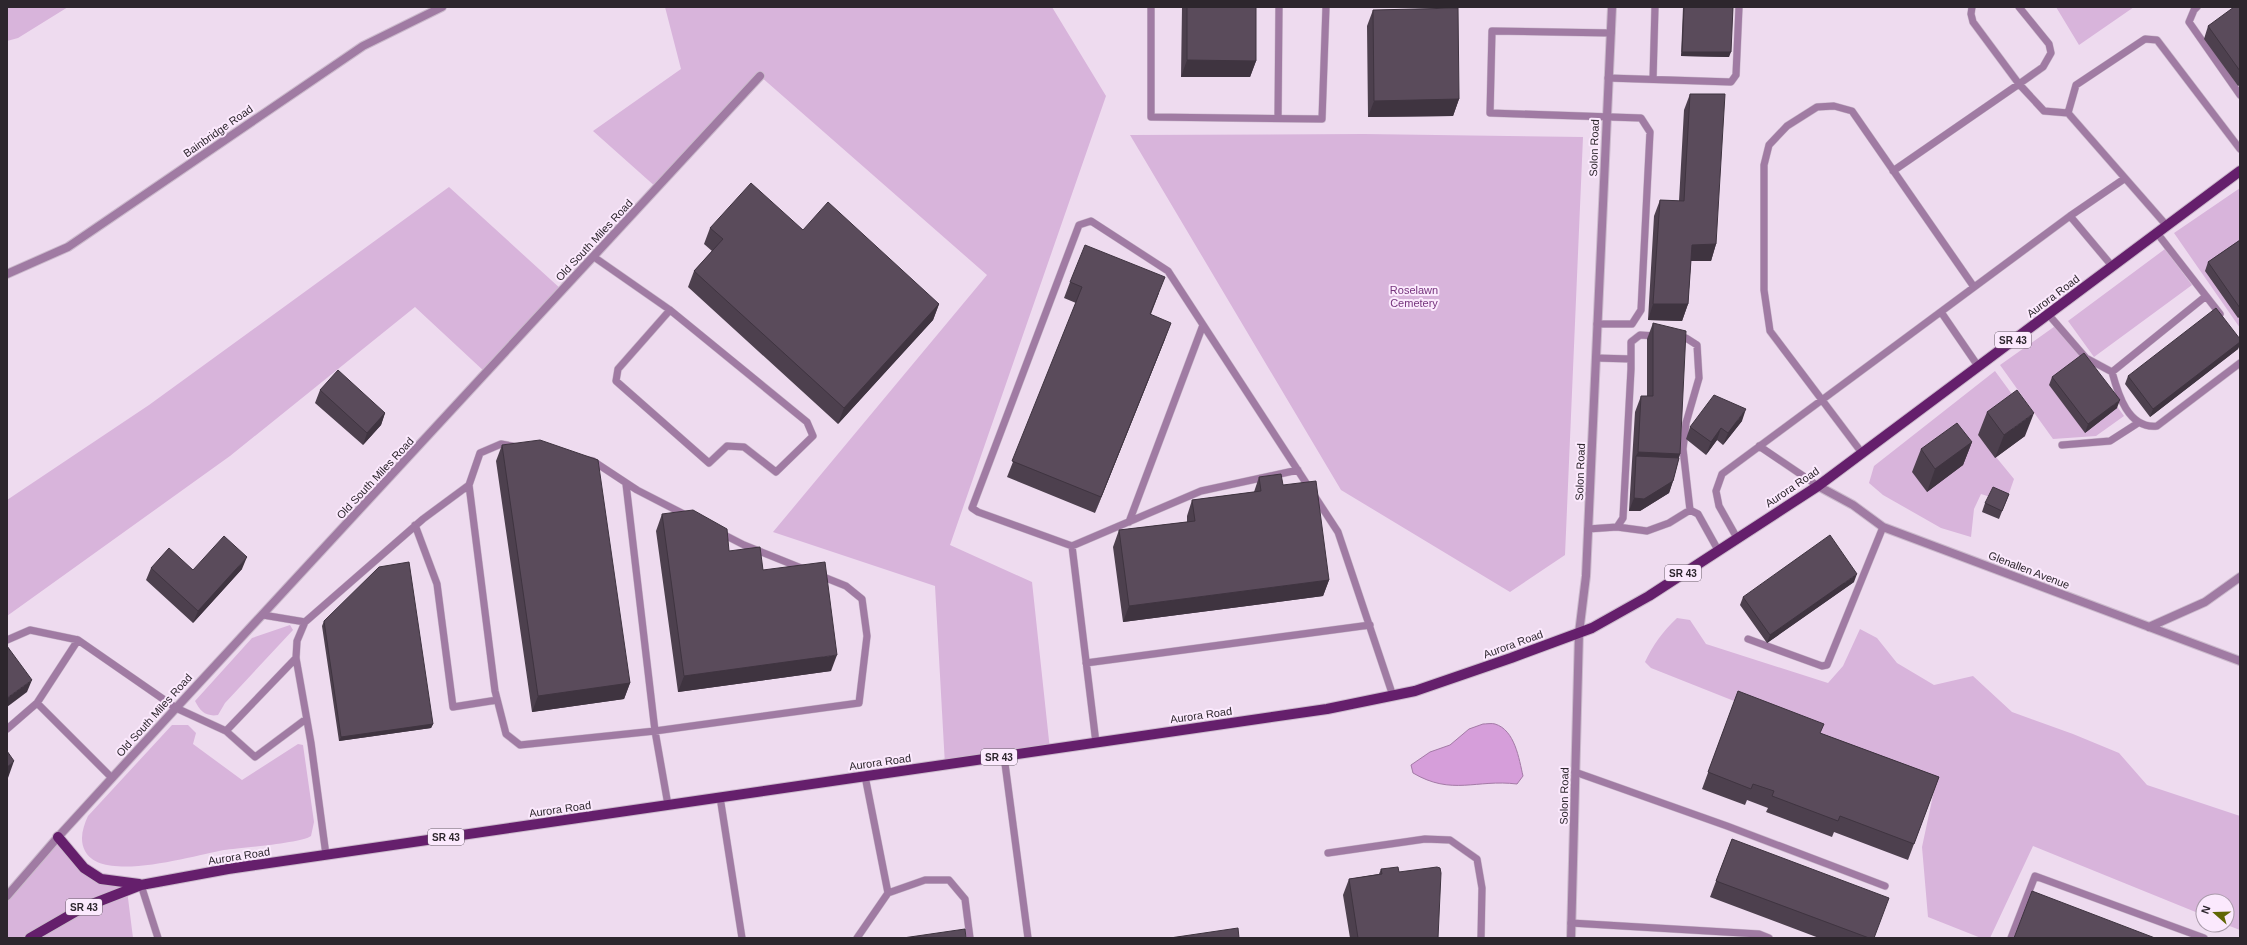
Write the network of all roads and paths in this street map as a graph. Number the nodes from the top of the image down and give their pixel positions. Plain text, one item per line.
1 (442, 7) edge
2 (1151, 7) edge
3 (1279, 7) edge
4 (1326, 7) edge
5 (1612, 7) edge
6 (1655, 7) edge
7 (1739, 7) edge
8 (1972, 7) edge
9 (2019, 7) edge
10 (2197, 7) edge
11 (1611, 34) junction
12 (760, 76) dead end
13 (1608, 78) junction
14 (1653, 79) junction
15 (2020, 84) junction
16 (2240, 95) edge
17 (2068, 113) junction
18 (1606, 115) junction
19 (1278, 118) junction
20 (2240, 149) edge
21 (1893, 171) junction
22 (2240, 171) edge
23 (2124, 179) junction
24 (2070, 216) junction
25 (2167, 226) junction
26 (2157, 233) junction
27 (594, 257) junction
28 (2112, 266) junction
29 (7, 274) edge
30 (1974, 287) junction
31 (2206, 296) junction
32 (670, 310) junction
33 (1941, 312) junction
34 (2048, 314) junction
35 (2225, 321) edge
36 (1597, 324) junction
37 (1203, 325) junction
38 (1596, 358) junction
39 (1631, 359) junction
40 (2240, 363) edge
41 (1978, 366) junction
42 (2112, 372) junction
43 (1821, 400) junction
44 (2138, 423) junction
45 (2062, 444) dead end
46 (1759, 446) junction
47 (1862, 453) junction
48 (1298, 470) junction
49 (626, 484) junction
50 (469, 485) junction
51 (1818, 486) junction
52 (1690, 510) junction
53 (1129, 522) junction
54 (415, 525) junction
55 (1617, 527) junction
56 (1883, 527) junction
57 (1588, 529) junction
58 (1737, 538) junction
59 (1072, 546) junction
60 (1718, 550) junction
61 (2240, 577) edge
62 (263, 615) junction
63 (305, 622) junction
64 (1370, 625) junction
65 (2149, 627) junction
66 (1579, 633) junction
67 (1748, 639) dead end
68 (7, 640) edge
69 (78, 640) junction
70 (296, 658) junction
71 (2240, 661) edge
72 (1086, 662) junction
73 (1392, 696) junction
74 (498, 700) junction
75 (37, 703) junction
76 (176, 708) junction
77 (306, 719) junction
78 (7, 729) edge
79 (226, 731) junction
80 (655, 731) junction
81 (1096, 743) junction
82 (1004, 756) junction
83 (1575, 772) junction
84 (865, 776) junction
85 (112, 778) junction
86 (720, 798) junction
87 (668, 805) junction
88 (58, 837) junction
89 (1328, 853) dead end
90 (326, 854) junction
91 (141, 885) junction
92 (1885, 886) dead end
93 (888, 893) junction
94 (7, 896) edge
95 (1571, 923) junction
96 (30, 938) edge
97 (158, 938) edge
98 (742, 938) edge
99 (857, 938) edge
100 (970, 938) edge
101 (1028, 938) edge
102 (1481, 938) edge
103 (1571, 938) edge
104 (1769, 938) edge
105 (2011, 938) edge
106 (2204, 938) edge

1 - 29 street, Bainbridge Road
2 - 19 lane
3 - 19 lane
4 - 19 lane
5 - 11 street, Solon Road
6 - 14 lane
7 - 14 lane
8 - 15 lane
9 - 15 lane
10 - 16 lane
11 - 13 street, Solon Road
11 - 18 lane
12 - 27 street, Old South Miles Road
13 - 14 lane
13 - 18 street, Solon Road
15 - 17 lane
15 - 21 lane
17 - 20 lane
17 - 23 lane
18 - 36 street, Solon Road
18 - 36 lane
21 - 30 lane
21 - 43 lane
22 - 25 main road, Aurora Road / SR 43
23 - 24 lane
23 - 25 lane
24 - 28 lane
24 - 30 lane
25 - 26 main road, Aurora Road / SR 43
26 - 28 main road, Aurora Road / SR 43
26 - 31 lane
27 - 32 lane
27 - 62 street, Old South Miles Road
28 - 34 main road, Aurora Road / SR 43
30 - 33 lane
31 - 35 lane
31 - 42 lane
32 - 32 lane
33 - 41 lane
33 - 43 lane
34 - 41 main road, Aurora Road / SR 43
34 - 42 lane
36 - 38 street, Solon Road
37 - 48 lane
37 - 53 lane
37 - 59 lane
38 - 39 lane
38 - 57 street, Solon Road
39 - 52 lane
39 - 55 lane
40 - 44 lane
41 - 47 main road, Aurora Road / SR 43
42 - 44 lane
43 - 46 lane
43 - 47 lane
44 - 45 lane
46 - 51 lane
46 - 58 lane
47 - 51 main road, Aurora Road / SR 43
48 - 53 lane
48 - 64 lane
49 - 50 lane
49 - 80 lane
49 - 80 lane
50 - 54 lane
50 - 74 lane
51 - 56 street, Glenallen Avenue
51 - 58 main road, Aurora Road / SR 43
52 - 55 lane
52 - 60 lane
53 - 59 lane
54 - 63 lane
54 - 74 lane
55 - 57 lane
56 - 65 street, Glenallen Avenue
56 - 67 lane
57 - 66 street, Solon Road
58 - 60 main road, Aurora Road / SR 43
59 - 72 lane
60 - 66 main road, Aurora Road / SR 43
61 - 65 street
62 - 63 lane
62 - 76 street, Old South Miles Road
63 - 70 lane
64 - 72 lane
64 - 73 lane
65 - 71 street, Glenallen Avenue
66 - 73 main road, Aurora Road / SR 43
66 - 83 street, Solon Road
68 - 69 lane
69 - 75 lane
69 - 76 lane
70 - 77 lane
70 - 79 lane
72 - 81 lane
73 - 81 main road, Aurora Road / SR 43
74 - 80 lane
75 - 78 lane
75 - 85 lane
76 - 79 lane
76 - 85 street, Old South Miles Road
77 - 79 lane
77 - 90 lane
80 - 87 lane
81 - 82 main road, Aurora Road / SR 43
82 - 84 main road, Aurora Road / SR 43
82 - 101 lane
83 - 92 lane
83 - 95 street, Solon Road
84 - 86 main road, Aurora Road / SR 43
84 - 93 lane
85 - 88 street, Old South Miles Road
86 - 87 main road, Aurora Road / SR 43
86 - 98 lane
87 - 90 main road, Aurora Road / SR 43
88 - 91 main road
88 - 94 street, Old South Miles Road
89 - 102 lane
90 - 91 main road, Aurora Road / SR 43
91 - 96 main road, Aurora Road / SR 43
91 - 97 lane
93 - 99 lane
93 - 100 lane
95 - 103 street, Solon Road
95 - 104 lane
105 - 106 lane

